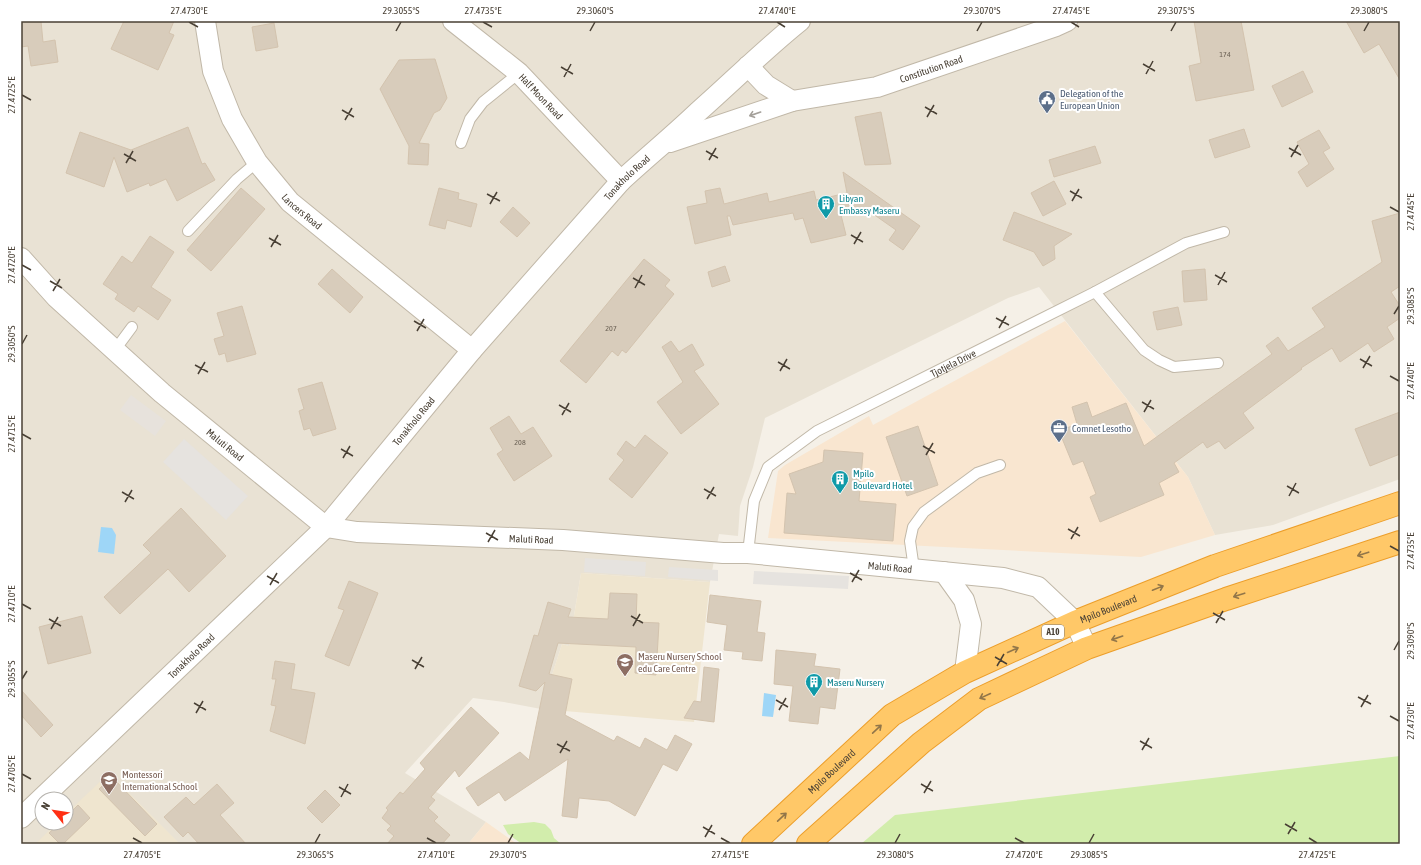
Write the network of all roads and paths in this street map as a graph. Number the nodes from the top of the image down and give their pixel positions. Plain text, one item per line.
1 (205, 21) edge
2 (453, 21) edge
3 (800, 21) edge
4 (1067, 21) edge
5 (748, 66) junction
6 (519, 73) junction
7 (792, 101) junction
8 (461, 143) dead end
9 (663, 144) junction
10 (257, 162) junction
11 (622, 181) junction
12 (188, 231) dead end
13 (1224, 232) dead end
14 (21, 258) edge
15 (1095, 292) junction
16 (132, 327) dead end
17 (115, 350) junction
18 (472, 350) junction
19 (1218, 363) dead end
20 (1000, 466) dead end
21 (1400, 503) edge
22 (326, 527) junction
23 (1400, 542) edge
24 (748, 553) junction
25 (914, 569) junction
26 (944, 572) junction
27 (1075, 622) junction
28 (1087, 648) junction
29 (965, 672) junction
30 (21, 818) edge
31 (753, 844) edge
32 (808, 844) edge

1 - 10 street, Lancers Road
2 - 6 street, Half Moon Road
3 - 5 street, Tonakholo Road
4 - 7 street, Constitution Road
5 - 7 street
5 - 9 street, Tonakholo Road
6 - 8 lane
6 - 11 street, Half Moon Road
7 -> 9 street, Constitution Road
9 - 11 street, Tonakholo Road
10 - 12 lane
10 - 18 street, Lancers Road
11 - 18 street, Tonakholo Road
13 - 15 lane, Tjotjela Drive
14 - 17 street, Maluti Road
15 - 19 lane
15 - 24 lane, Tjotjela Drive
16 - 17 lane
17 - 22 street, Maluti Road
18 - 22 street, Tonakholo Road
20 - 25 lane
27 -> 21 highway, Mpilo Boulevard / A10
22 - 24 street, Maluti Road
22 - 30 street, Tonakholo Road
23 -> 28 highway
24 - 25 street, Maluti Road
25 - 26 street, Maluti Road
26 - 27 street, Maluti Road
26 - 29 street
27 - 28 street, Maluti Road
29 -> 27 highway, Mpilo Boulevard / A10
28 -> 32 highway
31 -> 29 highway, Mpilo Boulevard / A10

